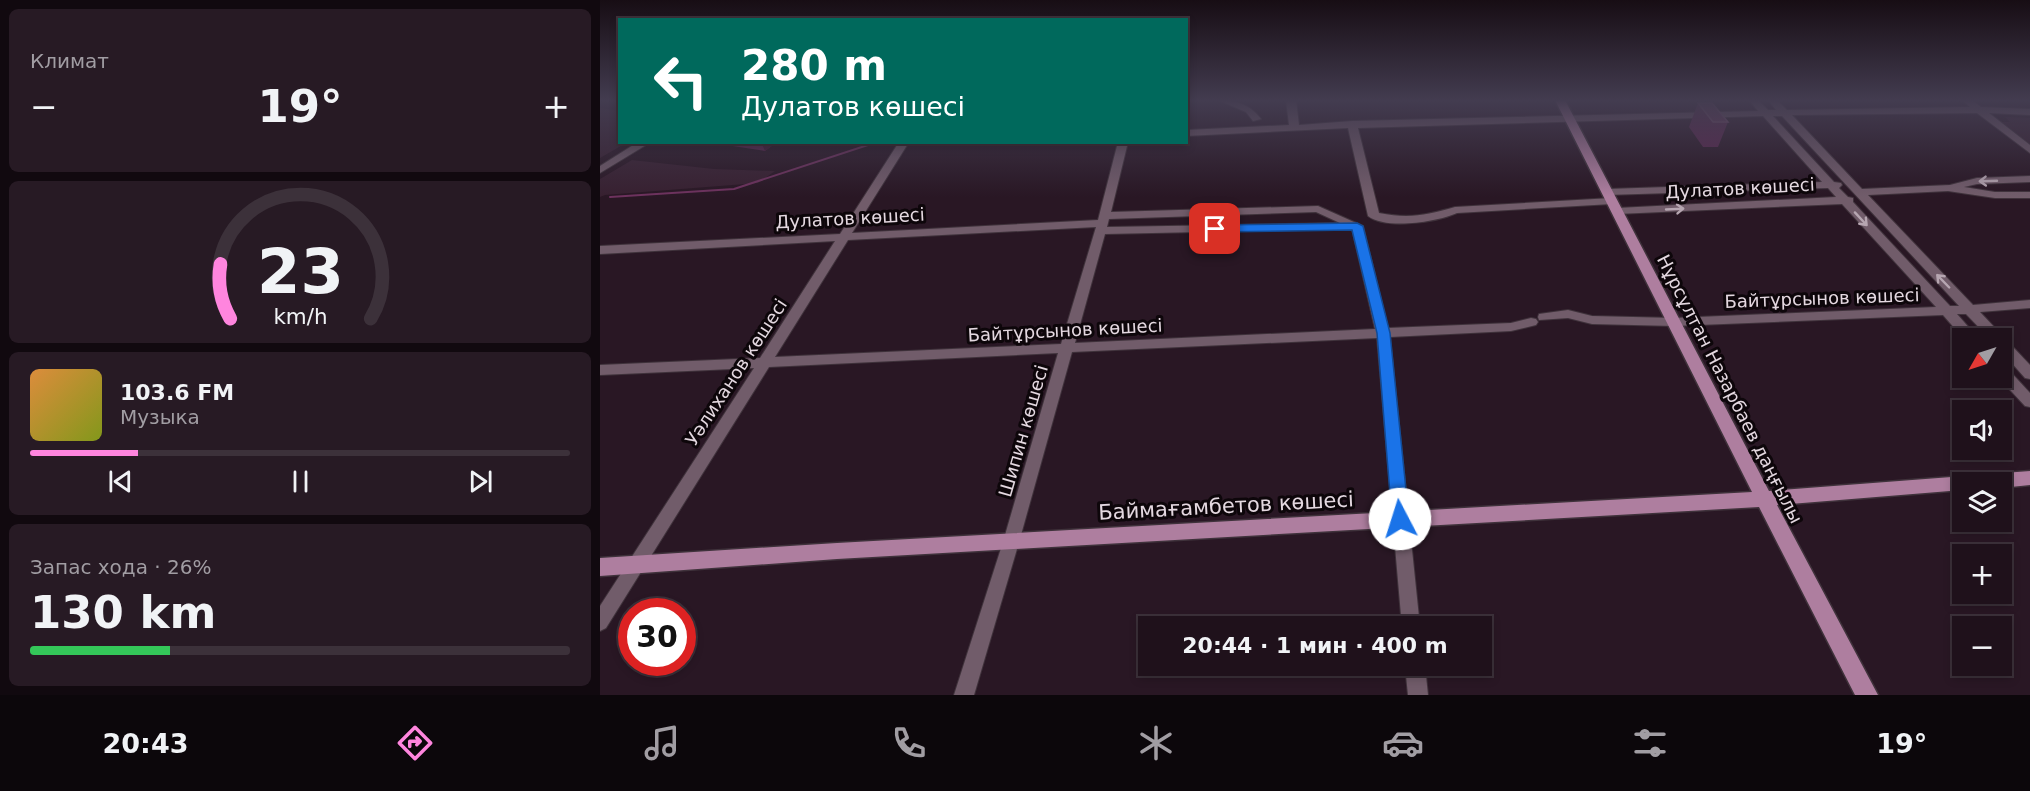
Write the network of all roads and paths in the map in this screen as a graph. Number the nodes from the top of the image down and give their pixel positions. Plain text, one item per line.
1 (1353, 132) edge
2 (1577, 132) edge
3 (1782, 132) edge
4 (1802, 132) edge
5 (2007, 132) edge
6 (643, 144) edge
7 (903, 144) edge
8 (1123, 144) edge
9 (2030, 150) edge
10 (600, 170) edge
11 (2030, 179) edge
12 (1831, 185) junction
13 (1948, 188) junction
14 (1858, 192) junction
15 (2030, 195) edge
16 (1845, 201) junction
17 (1612, 202) junction
18 (1365, 221) junction
19 (1103, 223) junction
20 (846, 236) junction
21 (600, 250) edge
22 (2030, 304) edge
23 (1968, 307) junction
24 (1946, 311) junction
25 (1674, 322) junction
26 (1962, 328) edge
27 (1988, 328) edge
28 (1383, 333) junction
29 (1067, 348) junction
30 (2012, 355) edge
31 (766, 362) junction
32 (600, 370) edge
33 (2030, 374) edge
34 (2012, 382) edge
35 (2030, 402) edge
36 (2030, 478) edge
37 (2012, 479) edge
38 (1952, 484) edge
39 (1764, 500) junction
40 (1400, 519) junction
41 (1011, 542) junction
42 (636, 565) junction
43 (600, 567) edge
44 (1410, 616) edge
45 (600, 621) edge
46 (1416, 676) edge
47 (964, 695) edge
48 (1418, 695) edge
49 (1868, 695) edge

1 - 18 street
2 - 17 main road, Нұрсұлтан Назарбаев даңғылы
3 - 12 street
4 - 14 street
5 - 9 street
6 - 10 street
7 - 20 street, Уәлиханов көшесі
8 - 19 street, Шипин көшесі
11 -> 13 street, Дулатов көшесі
12 - 14 street, Дулатов көшесі
12 - 16 street
12 - 17 street, Дулатов көшесі
13 - 14 street, Дулатов көшесі
13 - 15 street, Дулатов көшесі
14 - 16 street, Дулатов көшесі
23 -> 14 street
17 -> 16 street, Дулатов көшесі
16 -> 24 street
17 - 18 street, Дулатов көшесі
17 - 25 main road, Нұрсұлтан Назарбаев даңғылы
18 - 19 street, Дулатов көшесі
18 - 19 street, Дулатов көшесі
18 - 28 street
19 - 20 street, Дулатов көшесі
19 - 29 street, Шипин көшесі
20 - 21 street, Дулатов көшесі
20 - 31 street, Уәлиханов көшесі
22 - 23 street, Байтұрсынов көшесі
23 - 24 street, Байтұрсынов көшесі
23 - 27 street
24 - 25 street, Байтұрсынов көшесі
24 - 26 street
25 - 28 street, Байтұрсынов көшесі
25 - 39 main road, Нұрсұлтан Назарбаев даңғылы
28 - 29 street, Байтұрсынов көшесі
28 - 40 street
29 - 31 street, Байтұрсынов көшесі
29 - 41 street, Шипин көшесі
30 - 33 street
31 - 32 street, Байтұрсынов көшесі
31 - 42 street, Уәлиханов көшесі
34 - 35 street
36 - 37 main road
38 - 39 main road, Баймағамбетов көшесі
39 - 40 main road, Баймағамбетов көшесі
39 - 49 main road, Нұрсұлтан Назарбаев даңғылы
40 - 41 main road, Баймағамбетов көшесі
40 - 44 street
41 - 42 main road, Баймағамбетов көшесі
41 - 47 street, Шипин көшесі
42 - 43 main road, Баймағамбетов көшесі
42 - 45 street, Уәлиханов көшесі
46 - 48 street

